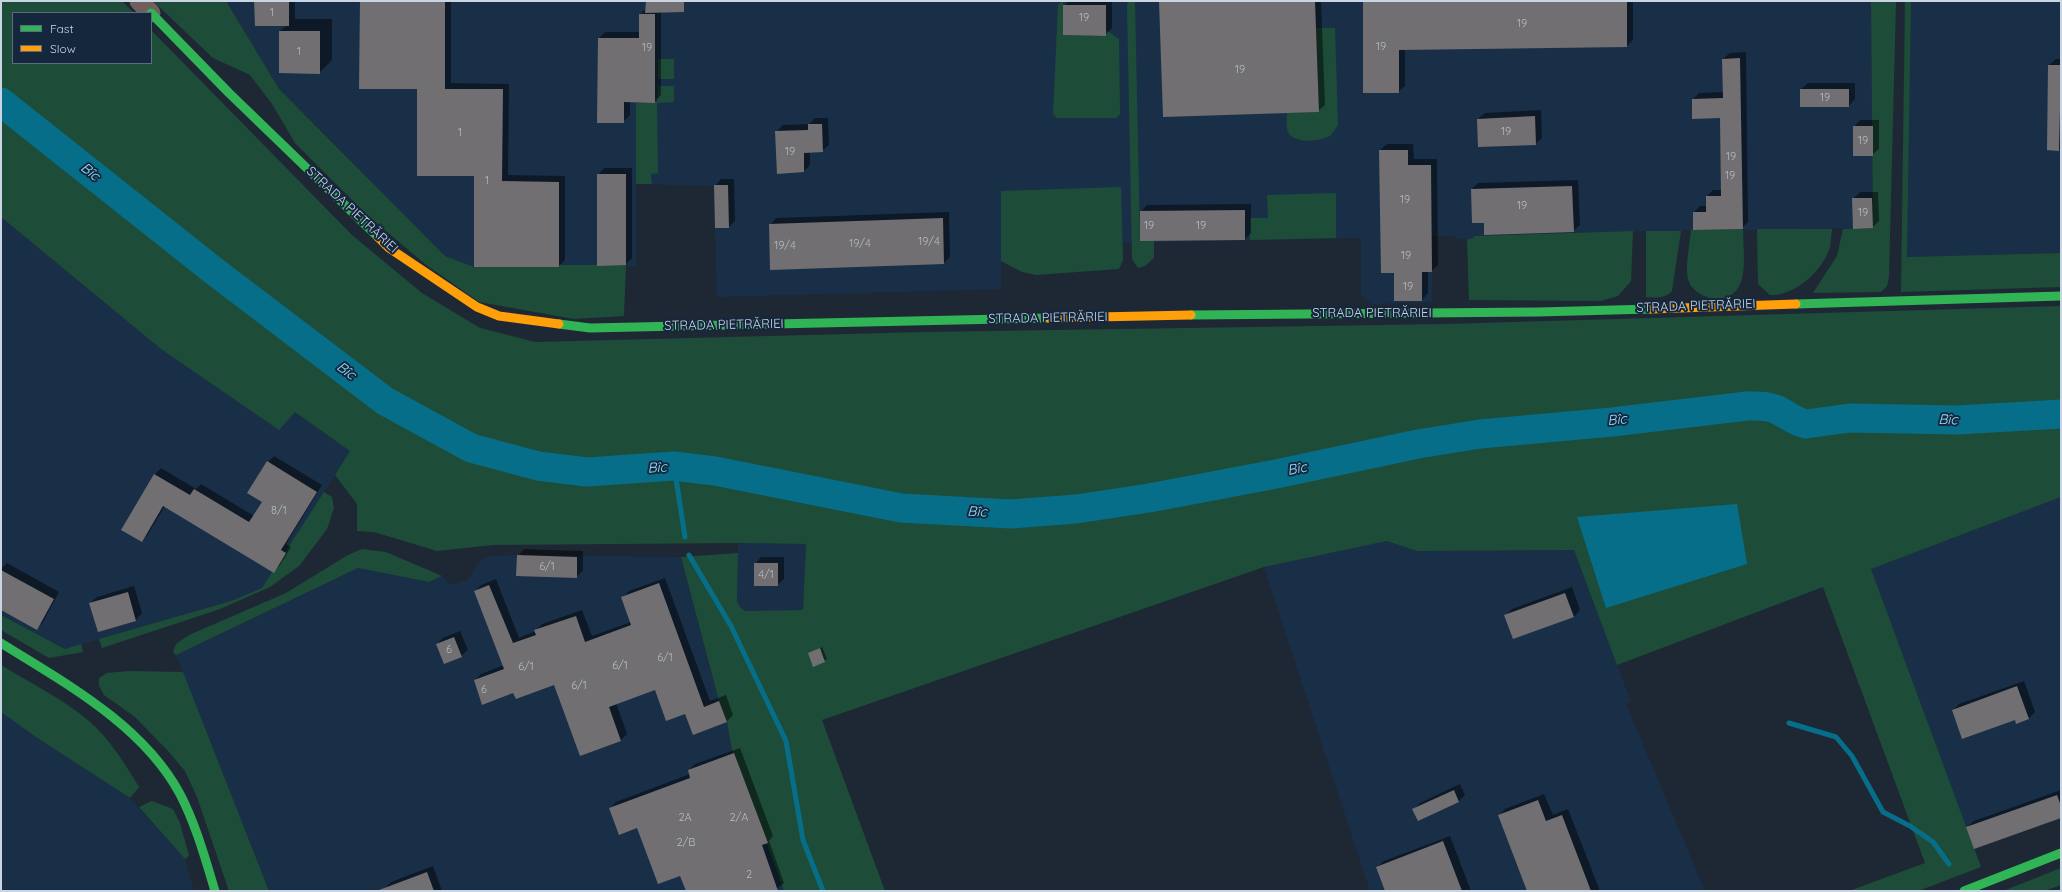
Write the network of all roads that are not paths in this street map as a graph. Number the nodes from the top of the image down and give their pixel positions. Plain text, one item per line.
1 (139, 1) edge
2 (150, 12) edge
3 (152, 14) edge
4 (2061, 296) edge
5 (1, 643) edge
6 (2061, 853) edge
7 (215, 891) edge
8 (1964, 891) edge

1 - 2 street, STRADA PIETRĂRIEI
3 - 4 street, STRADA PIETRĂRIEI
5 - 7 street
6 - 8 street

